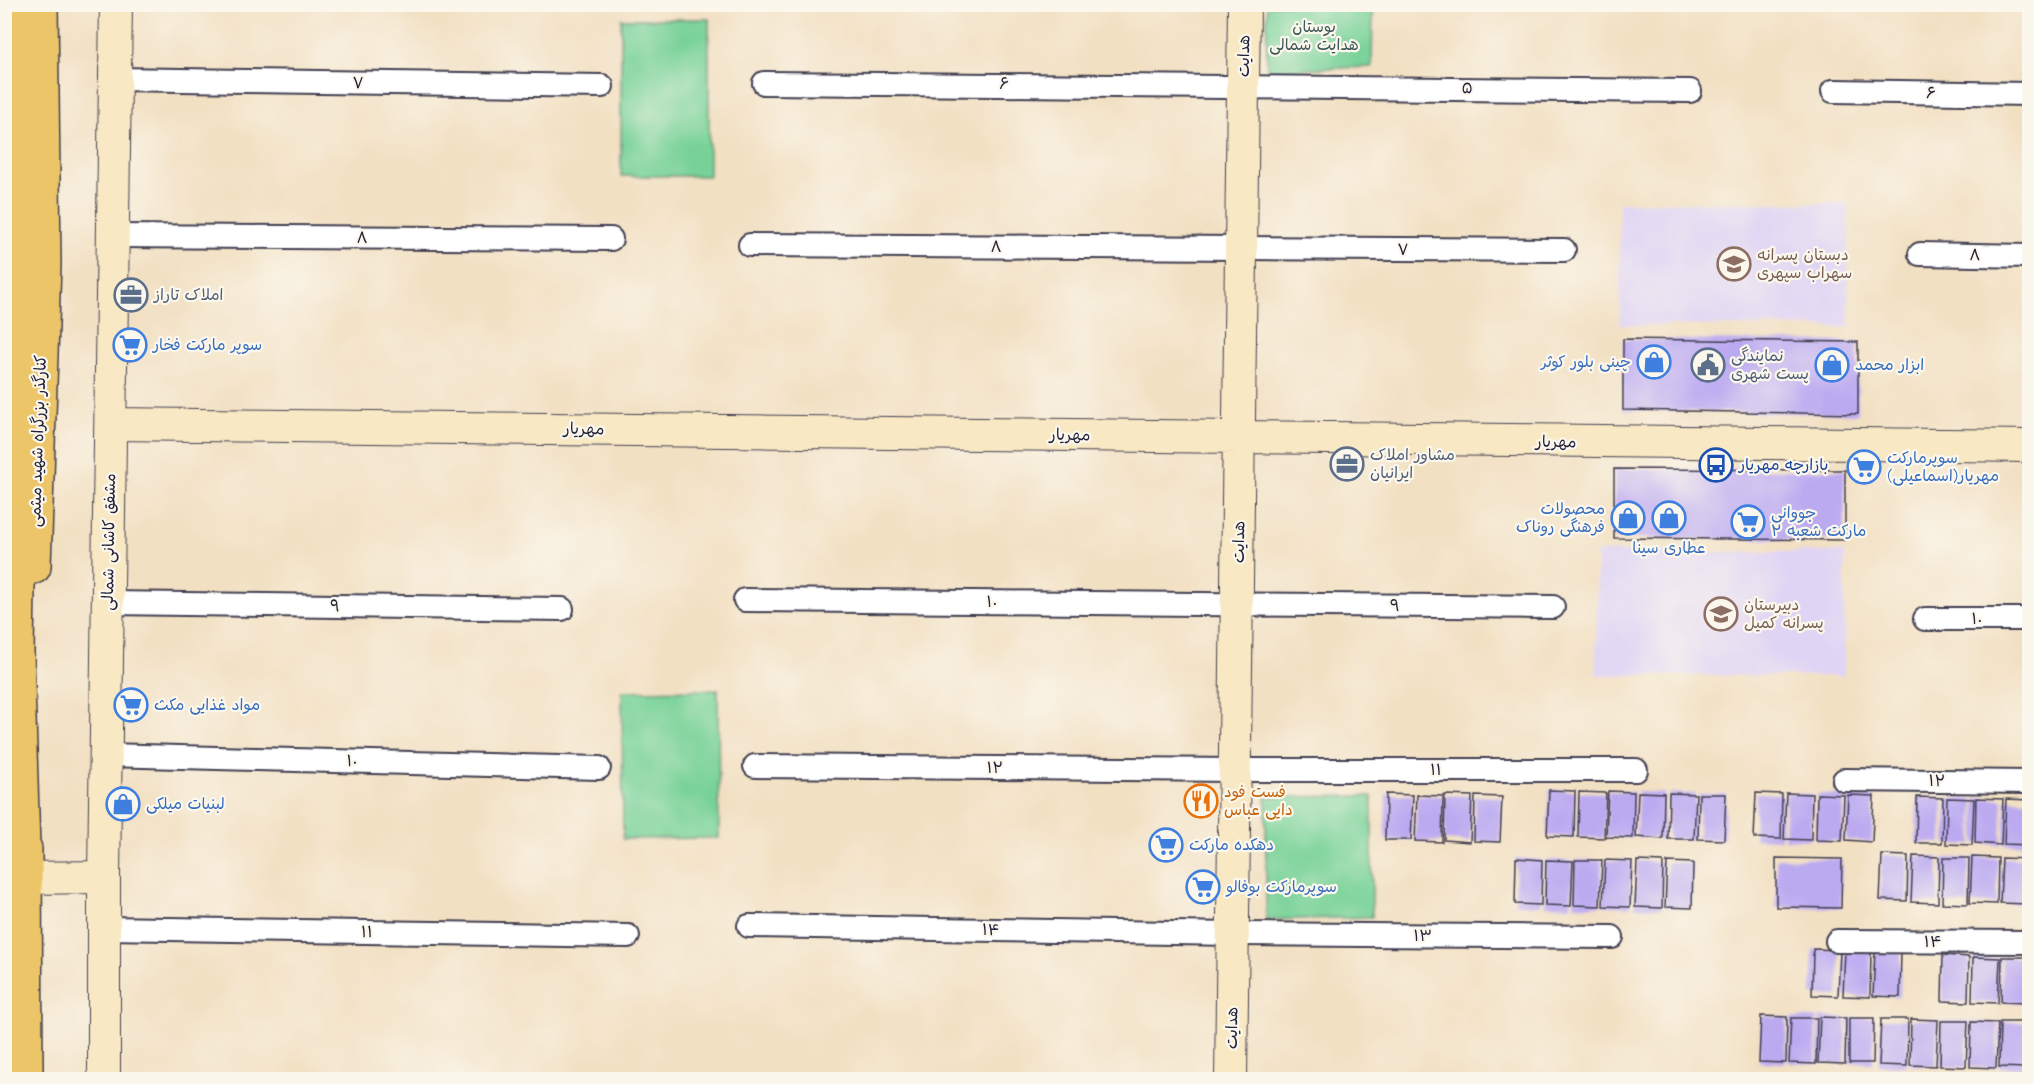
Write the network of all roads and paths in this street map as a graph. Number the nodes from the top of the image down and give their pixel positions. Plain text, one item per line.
1 (23, 4) edge
2 (41, 4) edge
3 (116, 4) edge
4 (1244, 4) edge
5 (115, 79) junction
6 (764, 83) dead end
7 (602, 86) dead end
8 (1244, 86) junction
9 (1690, 91) dead end
10 (1833, 91) dead end
11 (2030, 94) edge
12 (113, 236) junction
13 (611, 239) dead end
14 (750, 245) dead end
15 (1242, 249) junction
16 (1564, 250) dead end
17 (1920, 254) dead end
18 (2030, 256) edge
19 (111, 424) junction
20 (1240, 437) junction
21 (2030, 446) edge
22 (745, 600) dead end
23 (108, 603) junction
24 (1238, 604) junction
25 (1553, 607) dead end
26 (562, 609) dead end
27 (2030, 619) edge
28 (1925, 620) dead end
29 (106, 755) junction
30 (755, 766) dead end
31 (599, 768) dead end
32 (1236, 770) junction
33 (1636, 770) dead end
34 (1844, 780) dead end
35 (2030, 782) edge
36 (104, 877) junction
37 (24, 878) junction
38 (749, 926) dead end
39 (105, 928) junction
40 (1233, 934) junction
41 (628, 936) dead end
42 (1612, 937) dead end
43 (1837, 941) dead end
44 (2030, 942) edge
45 (26, 1080) edge
46 (104, 1080) edge
47 (1231, 1080) edge

1 - 37 main road
2 - 37 main road, کنارگذر بزرگراه شهید میثمی
3 - 5 street, مشفق کاشانی شمالی
4 - 8 street, هدایت
5 - 7 street, ۷
5 - 12 street, مشفق کاشانی شمالی
6 - 8 street, ۶
8 - 9 street, ۵
8 - 15 street, هدایت
10 - 11 street, ۶
12 - 13 street, ۸
12 - 19 street, مشفق کاشانی شمالی
14 - 15 street, ۸
15 - 16 street, ۷
15 - 20 street, هدایت
17 - 18 street, ۸
19 - 20 street, مهریار
19 - 23 street, مشفق کاشانی شمالی
20 - 21 street, مهریار
20 - 24 street, هدایت
22 - 24 street, ۱۰
23 - 26 street, ۹
23 - 29 street, مشفق کاشانی شمالی
24 - 25 street, ۹
24 - 32 street, هدایت
27 - 28 street, ۱۰
29 - 31 street, ۱۰
29 - 36 street, مشفق کاشانی شمالی
30 - 32 street, ۱۲
32 - 33 street, ۱۱
32 - 40 street, هدایت
34 - 35 street, ۱۲
36 - 37 street
36 - 39 street, مشفق کاشانی شمالی
37 - 45 main road
38 - 40 street, ۱۴
39 - 41 street, ۱۱
39 - 46 street, مشفق کاشانی شمالی
40 - 42 street, ۱۳
40 - 47 street, هدایت
43 - 44 street, ۱۴

